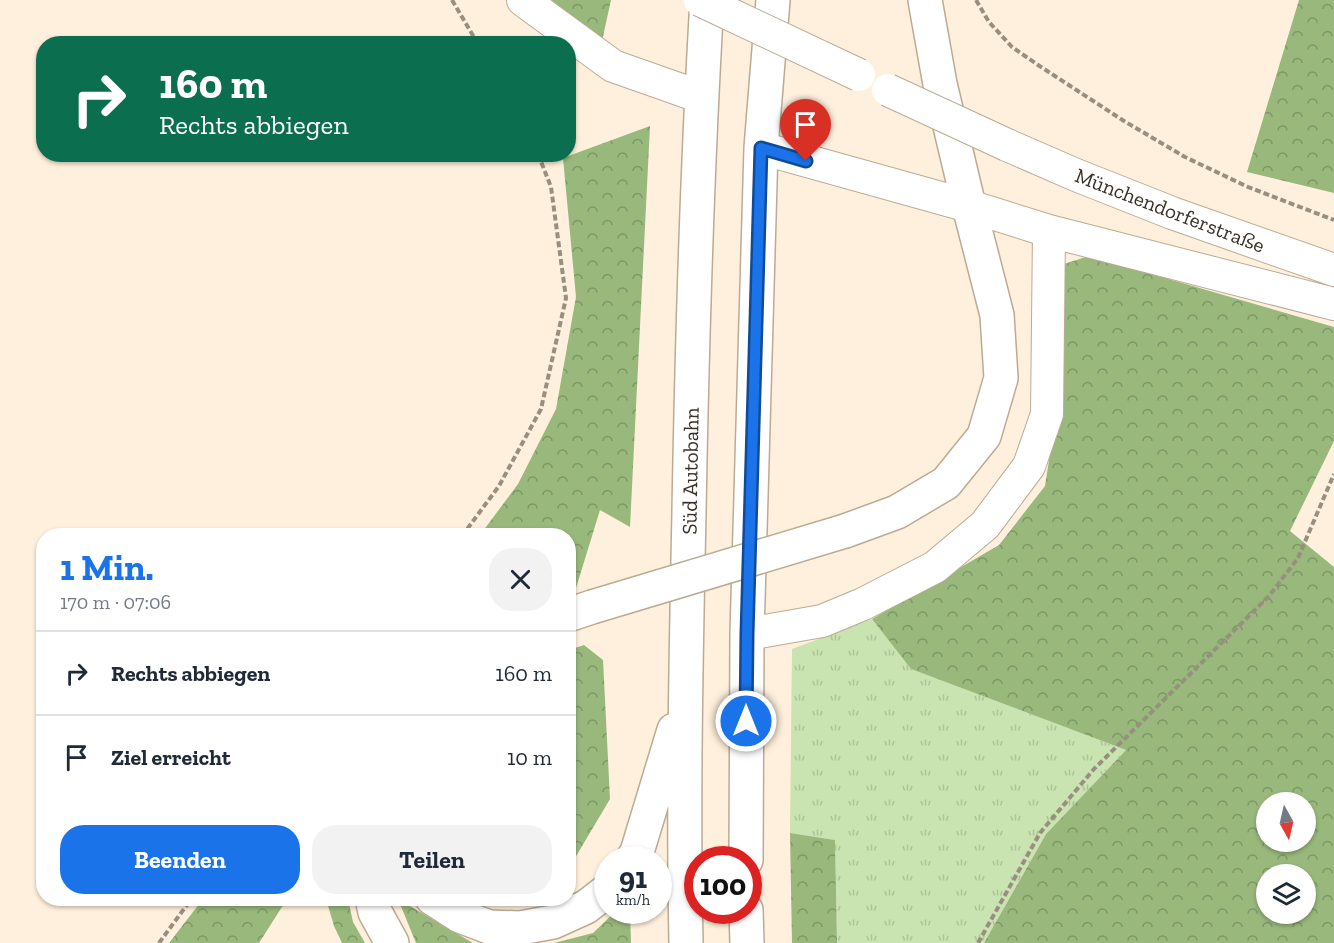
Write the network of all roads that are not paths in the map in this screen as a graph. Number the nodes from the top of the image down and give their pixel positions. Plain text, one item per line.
1 (524, 0) edge
2 (699, 0) edge
3 (707, 0) edge
4 (773, 0) edge
5 (925, 0) edge
6 (573, 36) edge
7 (576, 39) edge
8 (701, 97) junction
9 (761, 148) junction
10 (969, 206) junction
11 (1049, 231) junction
12 (1334, 270) edge
13 (1334, 304) edge
14 (580, 611) edge
15 (747, 634) junction
16 (685, 696) junction
17 (639, 846) edge
18 (746, 846) edge
19 (594, 901) edge
20 (374, 906) edge
21 (444, 906) edge
22 (746, 924) edge
23 (392, 943) edge
24 (686, 943) edge
25 (747, 943) edge

1 - 6 street
2 - 12 street, Münchendorferstraße, bridge
3 - 8 highway, Süd Autobahn
4 - 9 highway
5 - 10 highway
7 - 8 street
8 - 16 highway, Süd Autobahn
9 - 10 street
9 - 15 highway
10 - 11 street
10 - 14 highway, bridge
11 - 13 street
11 - 15 street
15 - 18 highway
16 - 17 highway
16 - 24 highway, Süd Autobahn
19 - 21 highway
20 - 23 highway
22 - 25 highway

